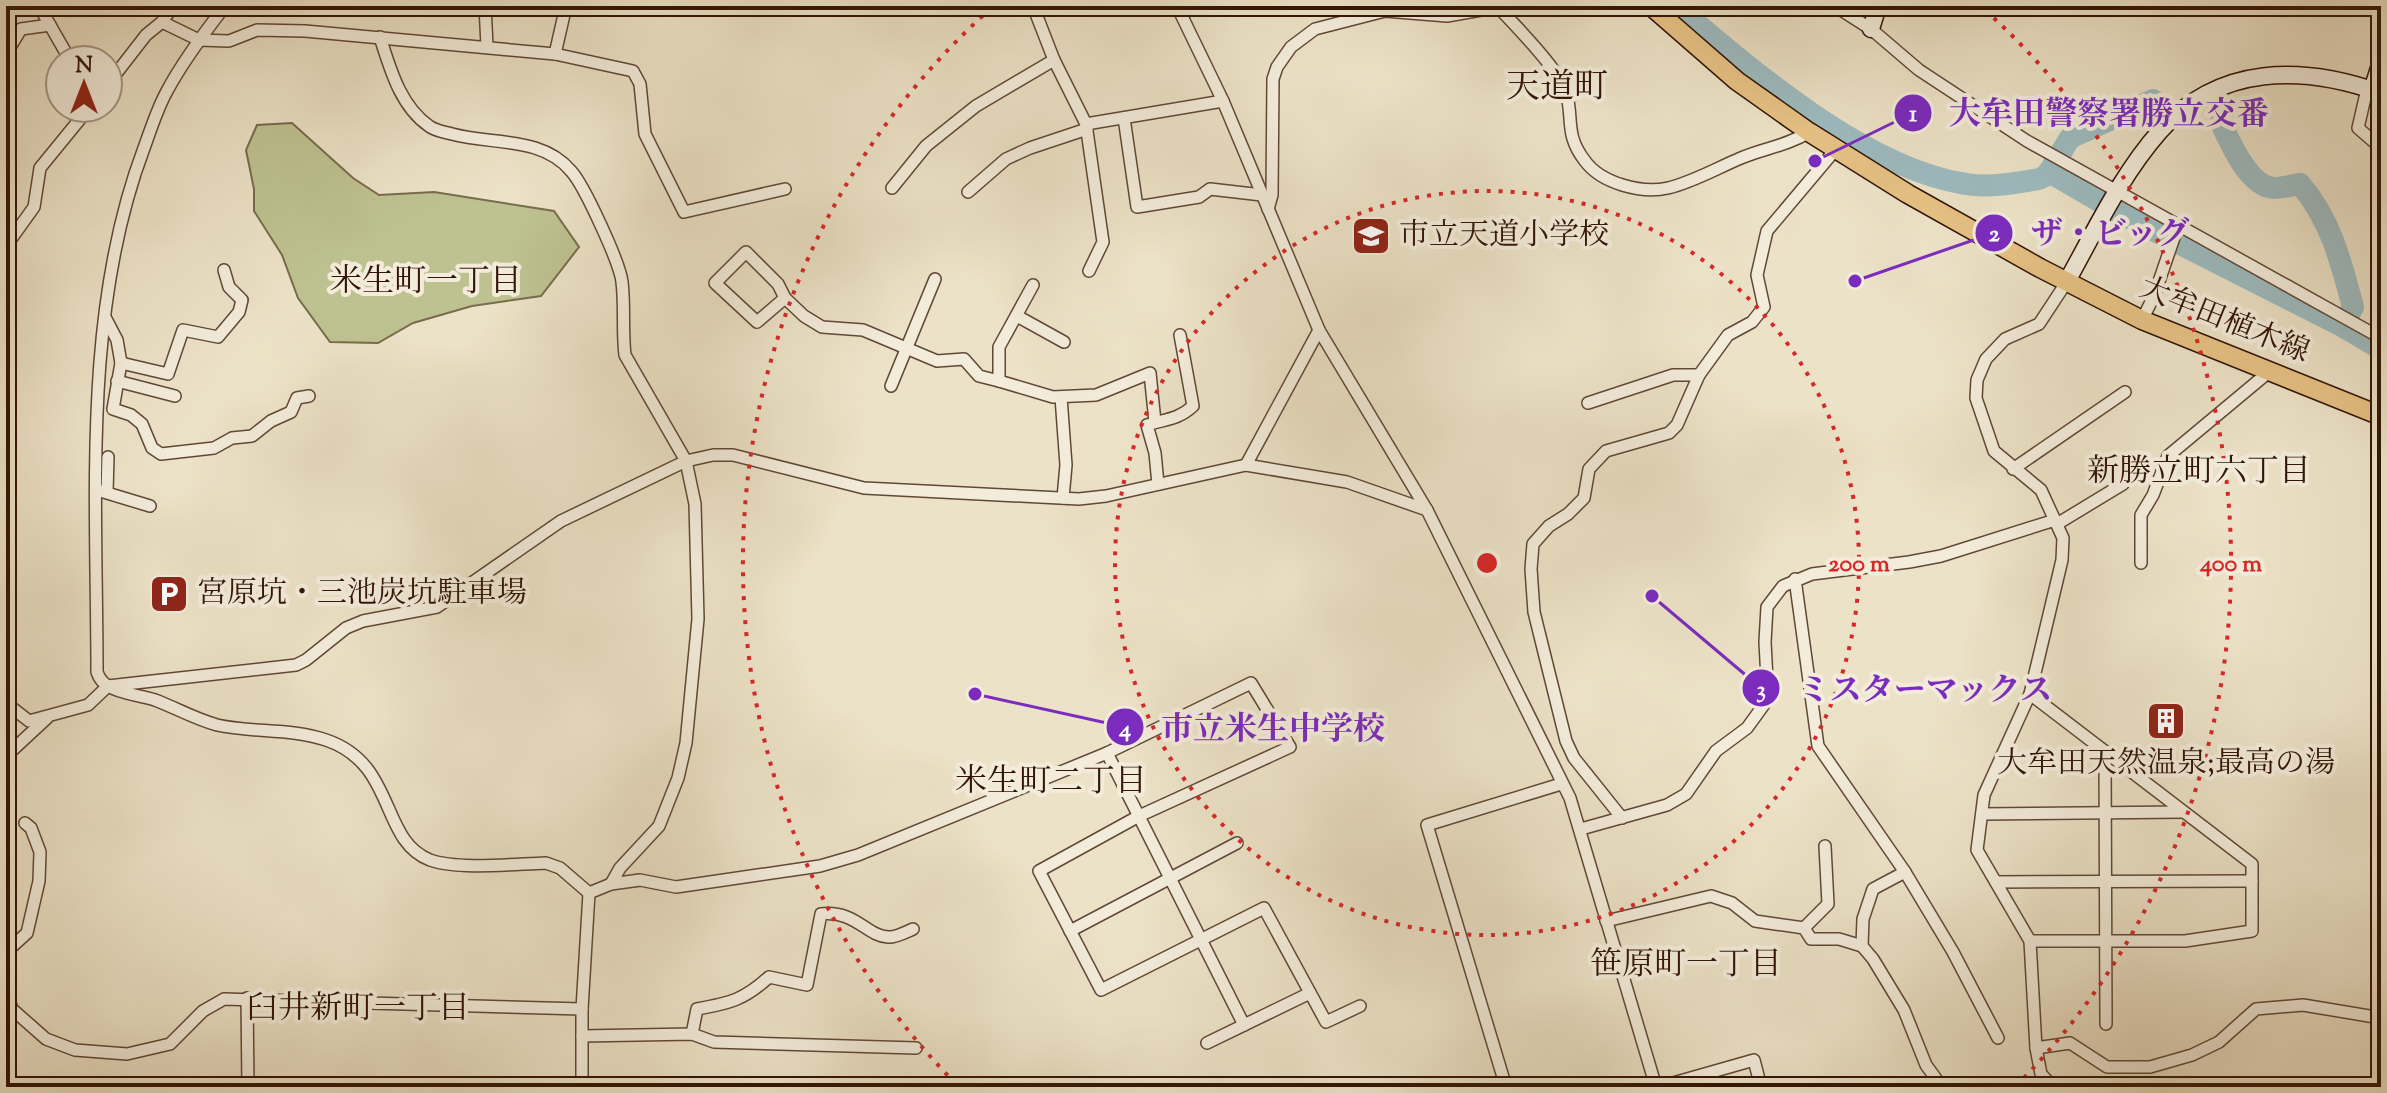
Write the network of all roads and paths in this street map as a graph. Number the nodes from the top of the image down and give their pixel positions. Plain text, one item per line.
1 (39, 6) edge
2 (173, 6) edge
3 (225, 6) edge
4 (485, 6) edge
5 (566, 6) edge
6 (1033, 6) edge
7 (1177, 6) edge
8 (1651, 6) edge
9 (1835, 6) edge
10 (1878, 6) edge
11 (1388, 9) edge
12 (162, 22) junction
13 (50, 25) junction
14 (1871, 29) junction
15 (380, 37) junction
16 (199, 40) junction
17 (61, 44) edge
18 (487, 46) junction
19 (6, 54) edge
20 (555, 54) junction
21 (1054, 60) junction
22 (2381, 62) edge
23 (124, 63) edge
24 (2373, 91) edge
25 (1223, 101) junction
26 (1124, 118) junction
27 (76, 124) edge
28 (1086, 127) junction
29 (1809, 132) junction
30 (2381, 148) edge
31 (1836, 149) junction
32 (892, 188) dead end
33 (785, 189) dead end
34 (968, 192) dead end
35 (1262, 195) junction
36 (2115, 195) junction
37 (1268, 209) junction
38 (2177, 229) junction
39 (6, 246) edge
40 (224, 270) dead end
41 (1089, 271) dead end
42 (935, 279) dead end
43 (2066, 283) junction
44 (1033, 285) dead end
45 (785, 298) junction
46 (1017, 316) junction
47 (105, 318) junction
48 (2142, 320) junction
49 (1319, 330) junction
50 (1180, 335) dead end
51 (2381, 338) edge
52 (1064, 342) dead end
53 (907, 349) junction
54 (121, 363) junction
55 (2270, 371) junction
56 (1699, 375) junction
57 (117, 381) junction
58 (999, 381) junction
59 (891, 386) dead end
60 (2125, 392) dead end
61 (175, 396) dead end
62 (309, 396) dead end
63 (1061, 397) junction
64 (1588, 403) dead end
65 (2381, 416) edge
66 (1155, 422) junction
67 (108, 457) dead end
68 (686, 461) junction
69 (1246, 465) junction
70 (2013, 469) junction
71 (1158, 484) junction
72 (2123, 484) dead end
73 (102, 491) junction
74 (1063, 498) junction
75 (150, 506) dead end
76 (1427, 510) junction
77 (2056, 522) junction
78 (2141, 563) dead end
79 (1795, 579) junction
80 (108, 686) junction
81 (2030, 694) junction
82 (6, 703) edge
83 (47, 718) junction
84 (1107, 753) junction
85 (2105, 753) junction
86 (6, 756) edge
87 (1561, 784) junction
88 (2183, 812) junction
89 (1982, 814) junction
90 (2106, 814) junction
91 (1139, 816) junction
92 (1622, 818) junction
93 (25, 823) dead end
94 (1581, 829) junction
95 (1237, 843) dead end
96 (1825, 846) dead end
97 (1905, 872) junction
98 (1169, 878) junction
99 (2106, 881) junction
100 (2252, 881) junction
101 (1996, 882) junction
102 (611, 884) junction
103 (589, 893) junction
104 (1606, 921) junction
105 (1804, 928) junction
106 (913, 929) dead end
107 (1070, 931) junction
108 (1200, 940) junction
109 (2106, 940) junction
110 (2030, 941) junction
111 (1862, 946) junction
112 (6, 952) edge
113 (6, 990) edge
114 (1310, 993) junction
115 (247, 998) junction
116 (1360, 1006) dead end
117 (582, 1009) junction
118 (2381, 1018) edge
119 (2106, 1024) dead end
120 (1244, 1025) junction
121 (692, 1034) junction
122 (582, 1036) junction
123 (1998, 1038) dead end
124 (1207, 1043) dead end
125 (916, 1048) dead end
126 (2036, 1048) junction
127 (248, 1087) edge
128 (582, 1087) edge
129 (1506, 1087) edge
130 (1658, 1087) edge
131 (1761, 1087) edge
132 (1942, 1087) edge
133 (2053, 1087) edge

1 - 13 street
2 - 12 street
3 - 16 street
4 - 18 street
5 - 20 street
6 - 21 street
7 - 25 street
8 - 29 main road, 大牟田植木線
9 - 14 street
10 - 14 street
11 - 29 street
11 - 37 street
12 - 16 street
12 - 23 street
13 - 17 street
13 - 19 street
14 - 36 street
15 - 16 street
15 - 18 street
15 - 68 street
16 - 47 street
18 - 20 street
20 - 33 street
21 - 28 street
21 - 32 street
22 - 24 street
24 - 30 street
24 - 36 street
25 - 26 street
25 - 35 street
26 - 28 street
26 - 35 street
27 - 39 street
28 - 34 street
28 - 41 street
29 - 31 main road, 大牟田植木線
31 - 43 main road, 大牟田植木線
31 - 56 street
35 - 37 street
36 - 38 street
36 - 43 street
37 - 49 street
38 - 48 street
38 - 51 street
40 - 54 street
42 - 53 street
43 - 48 main road, 大牟田植木線
43 - 70 street
44 - 46 street
45 - 45 street
45 - 53 street
46 - 52 street
46 - 58 street
47 - 54 street
47 - 73 street
48 - 55 main road, 大牟田植木線
49 - 69 street
49 - 76 street
50 - 66 street
53 - 58 street
53 - 59 street
54 - 57 street
55 - 65 main road, 大牟田植木線
55 - 78 street
56 - 64 street
56 - 92 street
57 - 61 street
57 - 62 street
58 - 63 street
60 - 70 street
63 - 66 street
63 - 74 street
66 - 71 street
67 - 73 street
68 - 74 street
68 - 80 street
68 - 102 street
69 - 71 street
69 - 76 street
70 - 77 street
71 - 74 street
72 - 77 street
73 - 75 street
73 - 80 street
76 - 87 street
77 - 79 street
77 - 81 street
79 - 92 street
79 - 97 street
80 - 83 street
80 - 103 street
81 - 85 street
81 - 89 street
82 - 83 street
83 - 86 street
84 - 91 street
84 - 91 street
84 - 102 street
85 - 88 street
85 - 90 street
87 - 94 street
87 - 129 street
88 - 90 street
88 - 100 street
89 - 90 street
89 - 101 street
90 - 99 street
91 - 98 street
91 - 107 street
92 - 94 street
93 - 112 street
94 - 104 street
95 - 98 street
96 - 105 street
97 - 111 street
97 - 123 street
98 - 107 street
98 - 108 street
99 - 100 street
99 - 101 street
99 - 109 street
100 - 109 street
101 - 110 street
102 - 103 street
103 - 117 street
104 - 105 street
104 - 130 street
105 - 111 street
106 - 121 street
107 - 108 street
108 - 114 street
108 - 120 street
109 - 110 street
109 - 119 street
110 - 126 street
111 - 132 street
113 - 115 street
114 - 116 street
114 - 120 street
115 - 117 street
115 - 127 street
117 - 122 street
118 - 126 street
120 - 124 street
121 - 122 street
121 - 125 street
122 - 128 street
126 - 133 street
130 - 131 street

